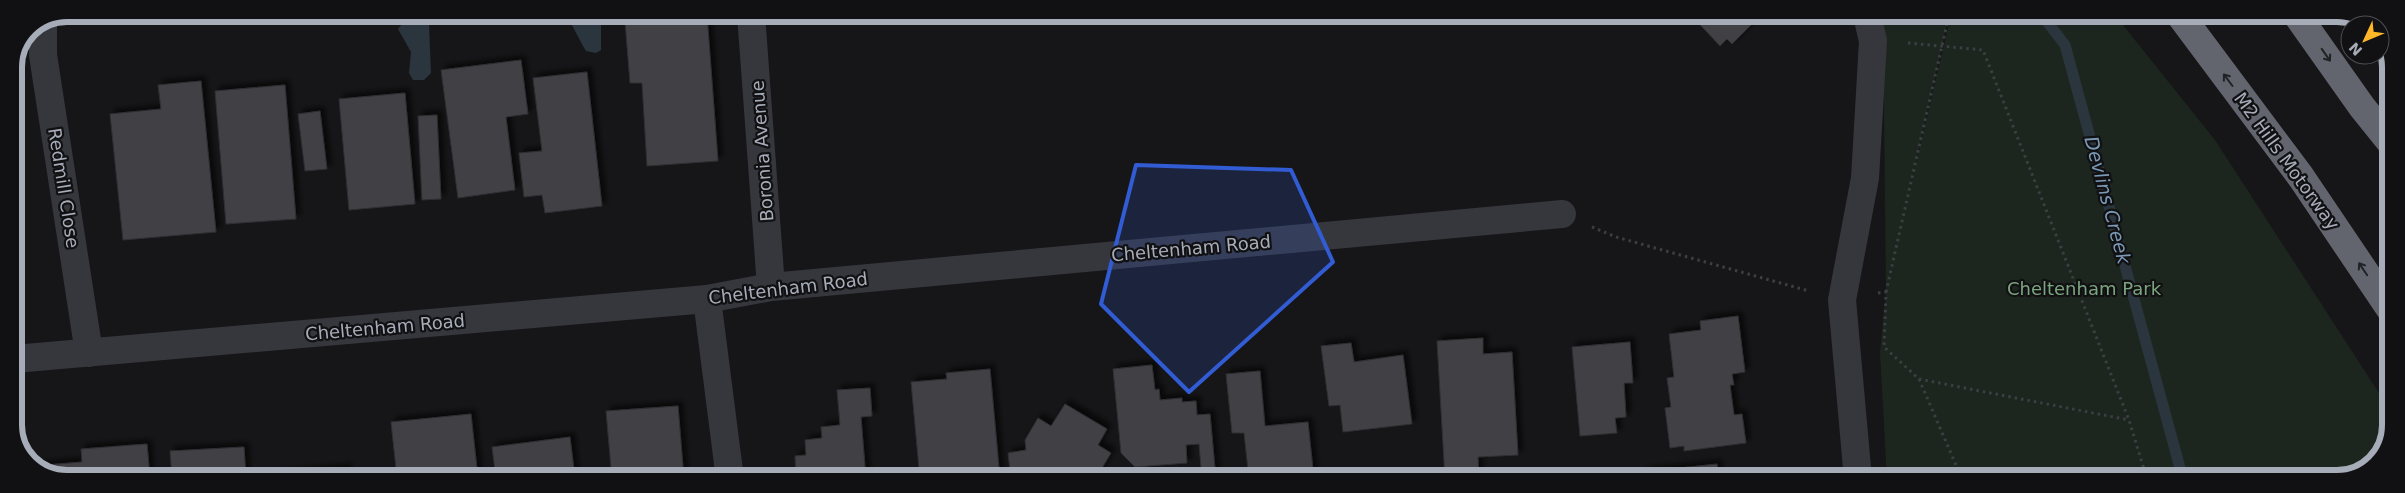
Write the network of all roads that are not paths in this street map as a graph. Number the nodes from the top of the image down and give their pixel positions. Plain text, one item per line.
1 (752, 22) edge
2 (1869, 22) edge
3 (2185, 22) edge
4 (2303, 22) edge
5 (43, 30) edge
6 (2382, 132) edge
7 (1562, 214) dead end
8 (772, 287) junction
9 (2382, 297) edge
10 (707, 299) junction
11 (90, 352) junction
12 (23, 358) edge
13 (729, 470) edge
14 (1857, 470) edge

1 - 8 street, Boronia Avenue
2 - 14 street
9 -> 3 highway, M2 Hills Motorway
4 -> 6 highway
5 - 11 street, Redmill Close
7 - 8 street, Cheltenham Road
8 - 10 street, Cheltenham Road
10 - 11 street, Cheltenham Road
10 - 13 street
11 - 12 street, Cheltenham Road

